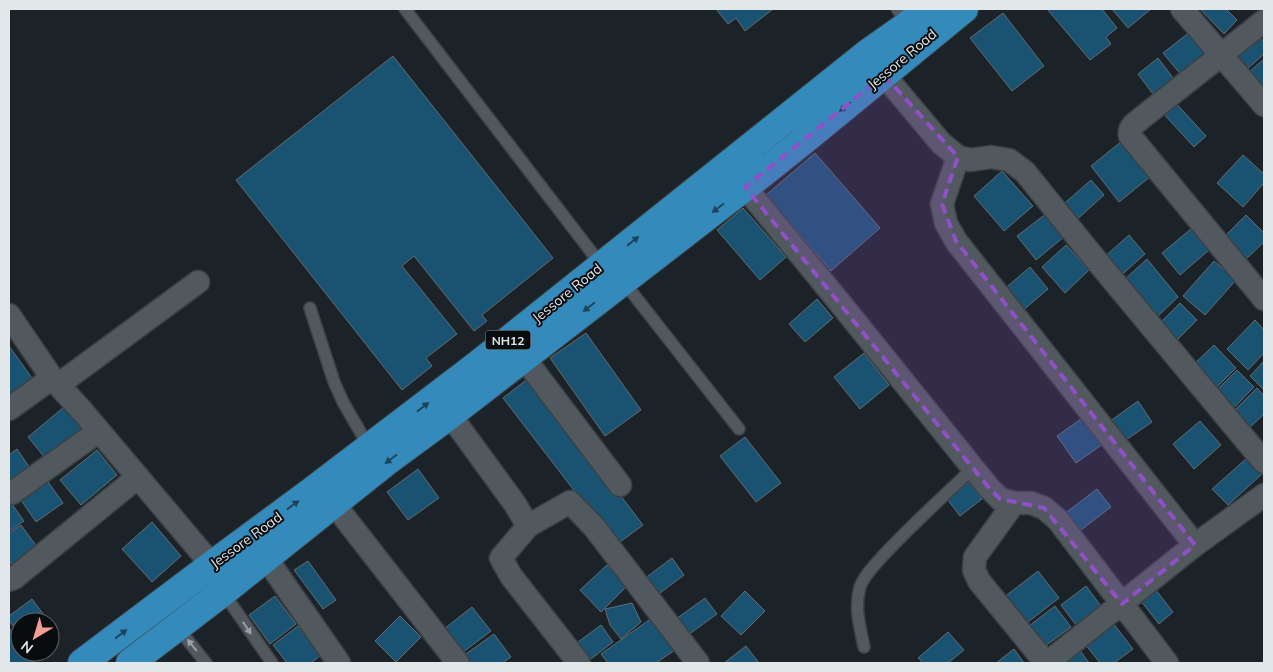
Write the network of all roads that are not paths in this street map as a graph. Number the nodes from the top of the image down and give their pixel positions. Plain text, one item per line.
1 (405, 9) edge
2 (964, 9) edge
3 (1182, 9) edge
4 (911, 14) edge
5 (1264, 21) edge
6 (1222, 55) junction
7 (884, 74) junction
8 (1264, 105) edge
9 (958, 157) junction
10 (745, 187) junction
11 (612, 273) junction
12 (198, 282) dead end
13 (1264, 298) edge
14 (310, 308) dead end
15 (9, 315) edge
16 (524, 358) junction
17 (55, 381) junction
18 (9, 408) edge
19 (450, 415) junction
20 (739, 429) dead end
21 (99, 431) junction
22 (369, 447) junction
23 (1264, 462) edge
24 (973, 468) junction
25 (138, 477) junction
26 (620, 485) dead end
27 (12, 493) dead end
28 (1264, 495) edge
29 (1014, 503) junction
30 (334, 504) junction
31 (528, 526) junction
32 (1195, 545) junction
33 (266, 558) junction
34 (212, 565) junction
35 (9, 580) edge
36 (223, 592) junction
37 (1122, 604) junction
38 (177, 627) junction
39 (864, 647) dead end
40 (82, 663) edge
41 (130, 663) edge
42 (206, 663) edge
43 (272, 663) edge
44 (338, 663) edge
45 (458, 663) edge
46 (579, 663) edge
47 (698, 663) edge
48 (1046, 663) edge
49 (1167, 663) edge

1 - 11 lane
2 - 7 highway, Jessore Road / NH12
3 - 6 street
11 -> 4 highway, Jessore Road / NH12
5 - 6 street
6 - 8 street
6 - 13 street
7 - 9 street
7 -> 10 highway, Jessore Road / NH12
9 - 23 street
9 - 32 street
10 -> 11 highway, Jessore Road / NH12
10 - 24 street
11 -> 16 highway, Jessore Road / NH12
11 - 20 lane
22 -> 11 highway, Jessore Road / NH12
12 - 17 street
14 - 22 lane
15 - 17 street
16 - 19 highway, Jessore Road / NH12
16 - 26 street
17 - 18 street
17 - 21 street
19 -> 30 highway, Jessore Road / NH12
19 - 31 street
21 - 25 street
21 - 27 street
34 -> 22 highway, Jessore Road / NH12
24 - 29 street
24 - 39 lane
25 - 34 street
25 - 35 street
28 - 32 street
29 - 37 street
29 - 48 street
30 - 33 highway, Jessore Road / NH12
30 - 45 street
31 - 46 street
31 - 47 street
32 - 37 street
33 - 36 highway, Jessore Road / NH12
33 - 44 street
40 -> 34 highway, Jessore Road / NH12
36 - 38 highway, Jessore Road / NH12
36 -> 43 lane
37 - 48 street
37 - 49 street
38 - 41 highway, Jessore Road / NH12
42 -> 38 lane

